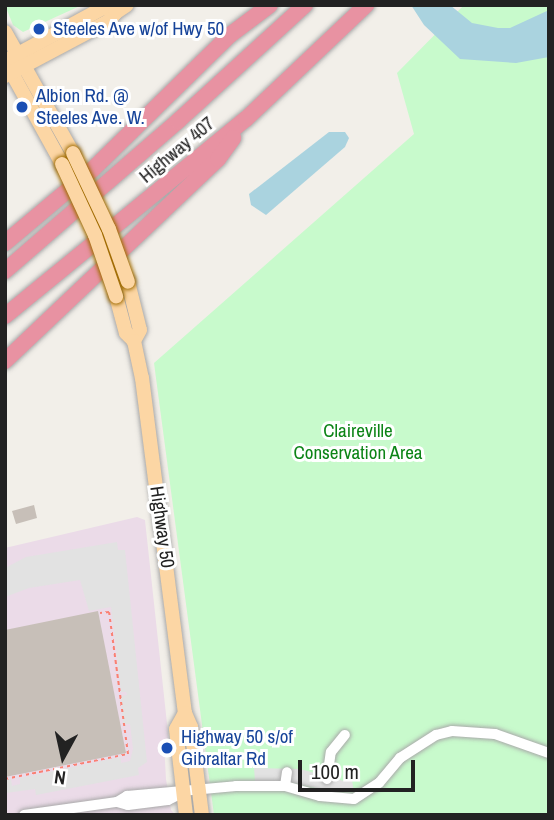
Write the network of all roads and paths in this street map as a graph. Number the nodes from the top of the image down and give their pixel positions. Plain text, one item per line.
1 (270, 5) edge
2 (305, 5) edge
3 (366, 5) edge
4 (121, 9) edge
5 (5, 32) edge
6 (12, 65) edge
7 (246, 119) junction
8 (5, 243) edge
9 (5, 271) edge
10 (5, 316) edge
11 (134, 341) junction
12 (5, 361) edge
13 (100, 613) dead end
14 (185, 713) junction
15 (345, 735) dead end
16 (549, 752) edge
17 (288, 772) dead end
18 (5, 779) edge
19 (327, 779) dead end
20 (285, 786) junction
21 (199, 790) junction
22 (184, 792) junction
23 (24, 815) edge
24 (186, 815) edge
25 (202, 815) edge

1 - 8 highway
2 - 9 highway, Highway 407
3 - 7 highway, Highway 407
4 - 6 main road
5 - 6 main road
6 - 11 main road, Highway 50, bridge
6 - 11 main road, Highway 50, bridge
7 - 10 highway, Highway 407
7 - 12 highway
11 - 14 main road, Highway 50
13 - 18 path
14 - 21 main road, Highway 50
14 - 22 main road, Highway 50
15 - 19 street
16 - 20 street
17 - 20 street
20 - 21 street
21 - 22 street
21 - 25 main road, Highway 50
22 - 23 street
22 - 24 main road, Highway 50

